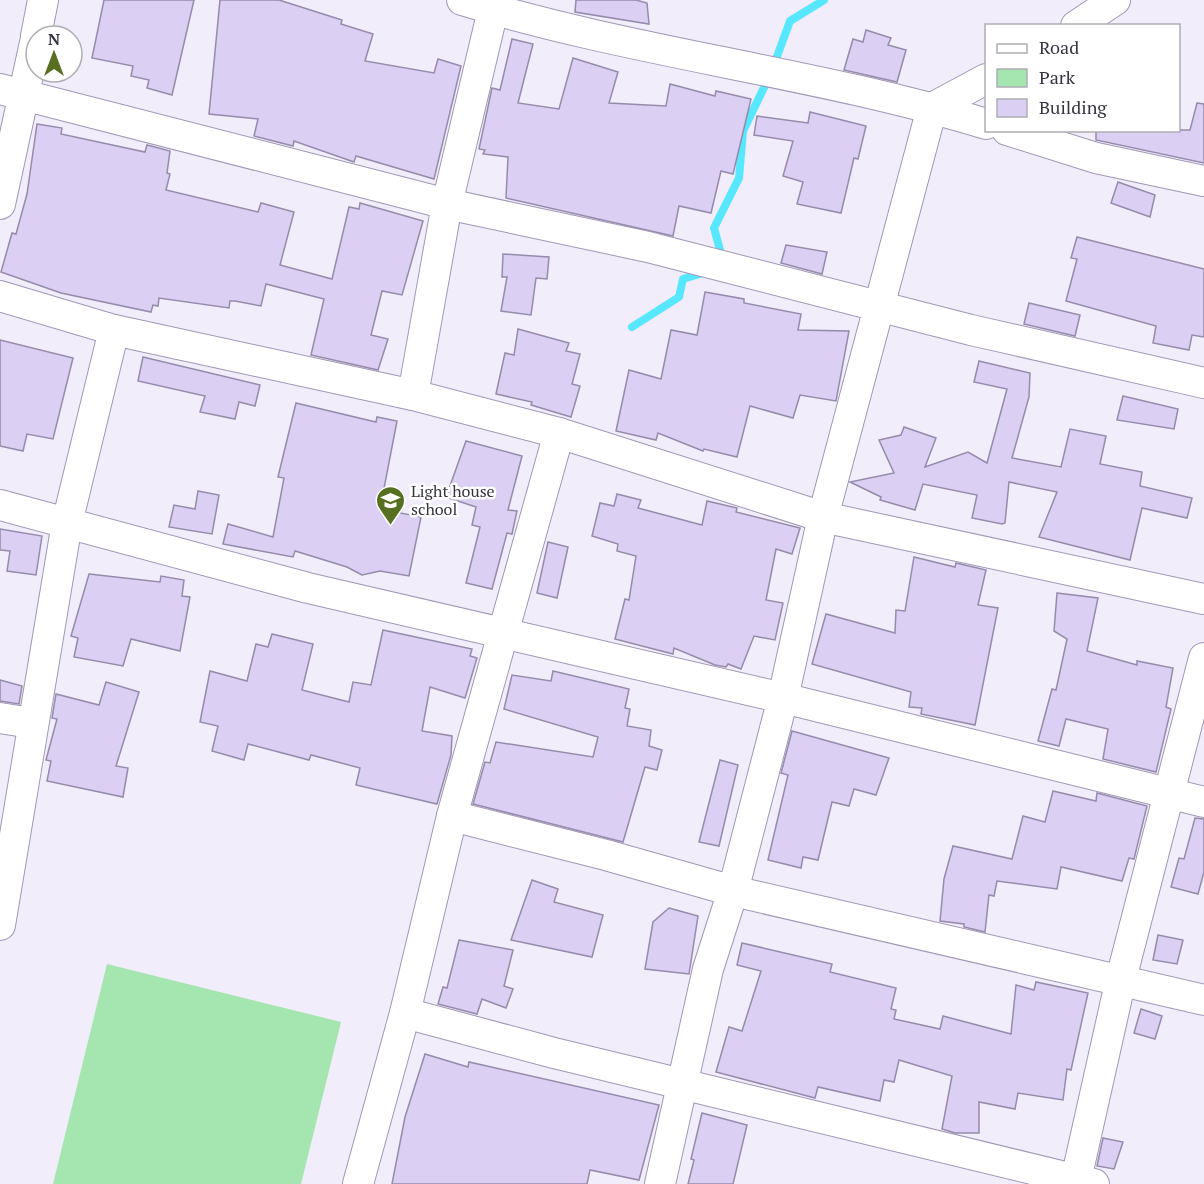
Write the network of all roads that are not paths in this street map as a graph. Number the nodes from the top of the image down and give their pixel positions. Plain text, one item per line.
1 (43, 0) edge
2 (462, 0) edge
3 (1115, 0) edge
4 (493, 10) junction
5 (38, 24) edge
6 (1079, 24) edge
7 (24, 66) edge
8 (985, 80) edge
9 (13, 92) edge
10 (932, 108) junction
11 (985, 123) edge
12 (1013, 132) edge
13 (1204, 181) edge
14 (0, 204) edge
15 (447, 204) junction
16 (0, 296) edge
17 (880, 306) junction
18 (114, 330) junction
19 (1204, 383) edge
20 (413, 395) junction
21 (559, 433) junction
22 (0, 506) edge
23 (824, 517) junction
24 (68, 523) junction
25 (1204, 599) edge
26 (506, 633) junction
27 (1204, 658) edge
28 (783, 698) junction
29 (0, 718) edge
30 (32, 723) junction
31 (1168, 794) junction
32 (1204, 802) edge
33 (452, 816) junction
34 (733, 891) junction
35 (0, 925) edge
36 (1121, 979) junction
37 (1204, 1000) edge
38 (405, 1013) junction
39 (684, 1084) junction
40 (1082, 1182) edge
41 (358, 1184) edge
42 (660, 1184) edge

1 - 5 street
2 - 4 street
3 - 6 street
4 - 10 street
4 - 15 street
7 - 9 street
8 - 10 street
9 - 14 street
9 - 15 street
10 - 11 street
10 - 17 street
12 - 13 street
15 - 17 street
15 - 20 street
16 - 18 street
17 - 19 street
17 - 23 street
18 - 20 street
18 - 24 street
20 - 21 street
21 - 23 street
21 - 26 street
22 - 24 street
23 - 25 street
23 - 28 street
24 - 26 street
24 - 30 street
26 - 28 street
26 - 33 street
27 - 31 street
28 - 31 street
28 - 34 street
29 - 30 street
30 - 35 street
31 - 32 street
31 - 36 street
33 - 34 street
33 - 38 street
34 - 36 street
34 - 39 street
36 - 37 street
36 - 40 street
38 - 39 street
38 - 41 street
39 - 40 street
39 - 42 street

